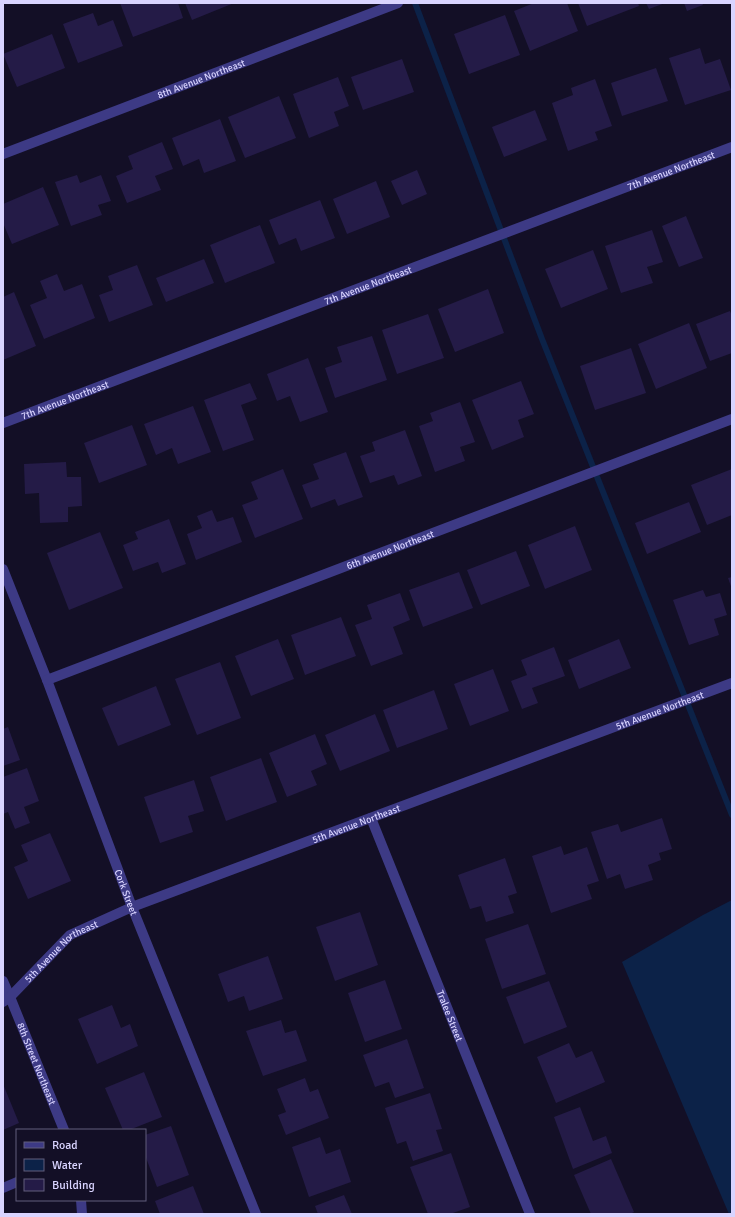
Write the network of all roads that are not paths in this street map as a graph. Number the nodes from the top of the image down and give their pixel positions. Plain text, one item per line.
1 (398, 3) edge
2 (732, 147) edge
3 (3, 154) edge
4 (732, 419) edge
5 (3, 423) edge
6 (3, 569) edge
7 (47, 680) junction
8 (732, 683) edge
9 (371, 818) junction
10 (132, 907) junction
11 (3, 981) edge
12 (7, 1000) edge
13 (64, 1129) edge
14 (16, 1182) edge
15 (3, 1188) edge
16 (81, 1201) edge
17 (82, 1214) edge
18 (256, 1214) edge
19 (530, 1214) edge

1 - 3 street, 8th Avenue Northeast
2 - 5 street, 7th Avenue Northeast
4 - 7 street, 6th Avenue Northeast
6 - 7 street, Cork Street
7 - 10 street, Cork Street
8 - 9 street, 5th Avenue Northeast
9 - 10 street, 5th Avenue Northeast
9 - 19 street, Tralee Street
10 - 12 street, 5th Avenue Northeast
10 - 18 street, Cork Street
11 - 12 street, 8th Street Northeast
12 - 13 street, 8th Street Northeast
14 - 15 street
16 - 17 street

